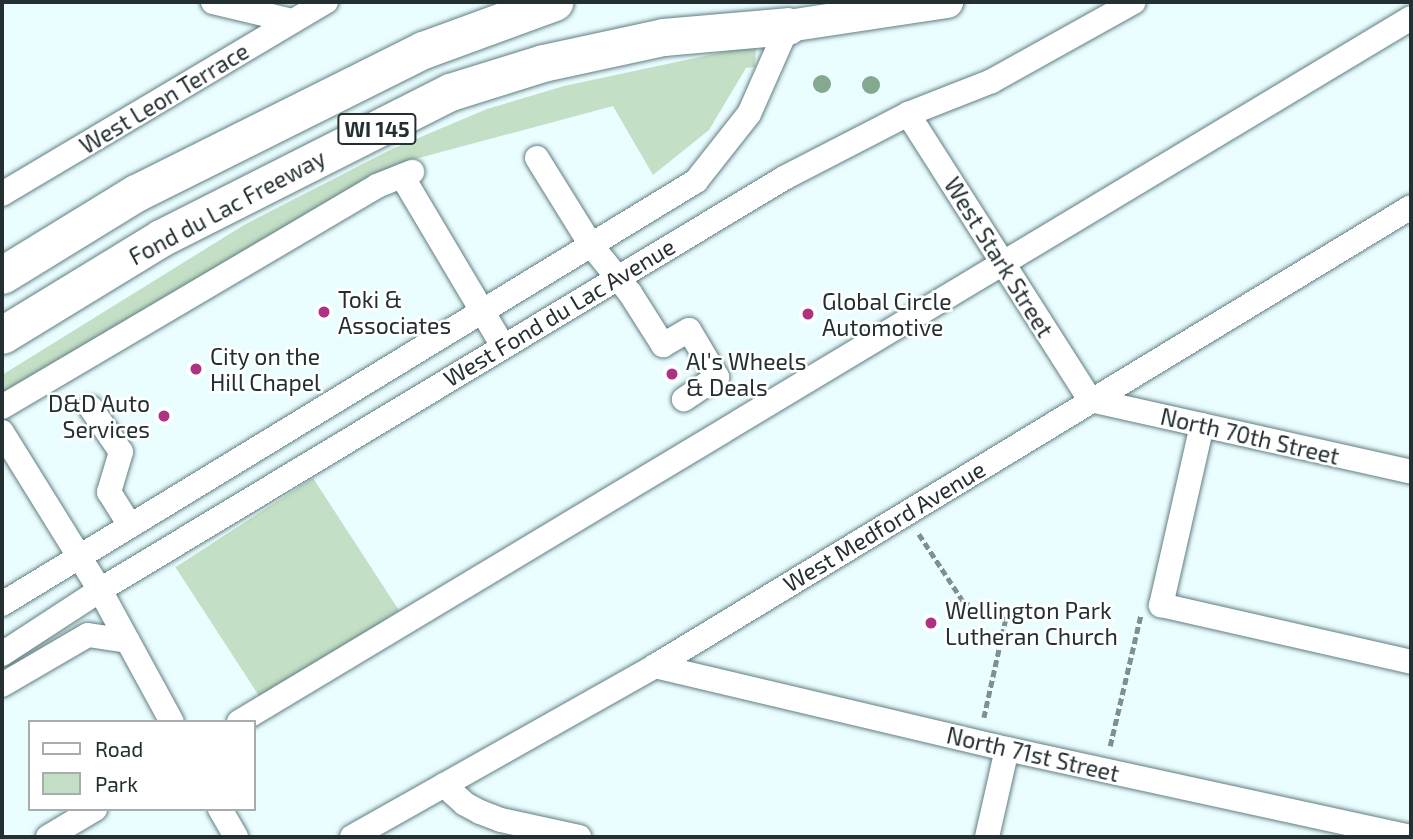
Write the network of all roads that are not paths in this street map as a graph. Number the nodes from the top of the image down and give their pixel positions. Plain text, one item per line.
1 (213, 2) edge
2 (326, 2) edge
3 (554, 2) edge
4 (947, 2) edge
5 (1134, 2) edge
6 (796, 14) edge
7 (1411, 18) edge
8 (292, 21) junction
9 (908, 114) junction
10 (537, 158) dead end
11 (2, 194) edge
12 (1411, 206) edge
13 (591, 245) junction
14 (1001, 263) junction
15 (2, 275) edge
16 (618, 276) junction
17 (482, 311) junction
18 (2, 335) edge
19 (503, 346) junction
20 (684, 399) dead end
21 (1090, 400) junction
22 (2, 407) edge
23 (91, 408) dead end
24 (1202, 425) junction
25 (2, 432) edge
26 (1411, 472) edge
27 (130, 526) junction
28 (79, 557) junction
29 (100, 590) junction
30 (2, 604) edge
31 (128, 642) junction
32 (2, 654) edge
33 (1411, 662) edge
34 (655, 666) junction
35 (2, 685) edge
36 (171, 720) edge
37 (242, 720) edge
38 (1007, 749) junction
39 (444, 785) junction
40 (92, 811) edge
41 (221, 811) edge
42 (48, 837) edge
43 (236, 837) edge
44 (352, 837) edge
45 (579, 837) edge
46 (986, 837) edge
47 (1411, 837) edge

1 - 8 street
2 - 8 street, West Leon Terrace
3 - 15 highway, WI 145
4 - 6 main road, WI 145
5 - 9 street, West Fond du Lac Avenue
6 - 13 street, West Fond du Lac Avenue
6 - 18 highway, Fond du Lac Freeway / WI 145
7 - 14 street
8 - 11 street, West Leon Terrace
9 - 14 street, West Stark Street
9 - 16 street, West Fond du Lac Avenue
10 - 13 street
12 - 21 street, West Medford Avenue
13 - 16 street
13 - 17 street, West Fond du Lac Avenue
14 - 21 street, West Stark Street
14 - 37 street
16 - 19 street, West Fond du Lac Avenue
16 - 20 street
17 - 19 street
17 - 22 street
17 - 27 street, West Fond du Lac Avenue
19 - 29 street, West Fond du Lac Avenue
21 - 24 street, North 70th Street
21 - 34 street, West Medford Avenue
23 - 27 street
24 - 26 street, North 70th Street
24 - 33 street
25 - 28 street
27 - 28 street, West Fond du Lac Avenue
28 - 29 street
28 - 30 street, West Fond du Lac Avenue
29 - 31 street
29 - 32 street, West Fond du Lac Avenue
31 - 35 street
31 - 36 street
34 - 38 street, North 71st Street
34 - 39 street, West Medford Avenue
38 - 46 street
38 - 47 street, North 71st Street
39 - 44 street, West Medford Avenue
39 - 45 street
40 - 42 street
41 - 43 street

